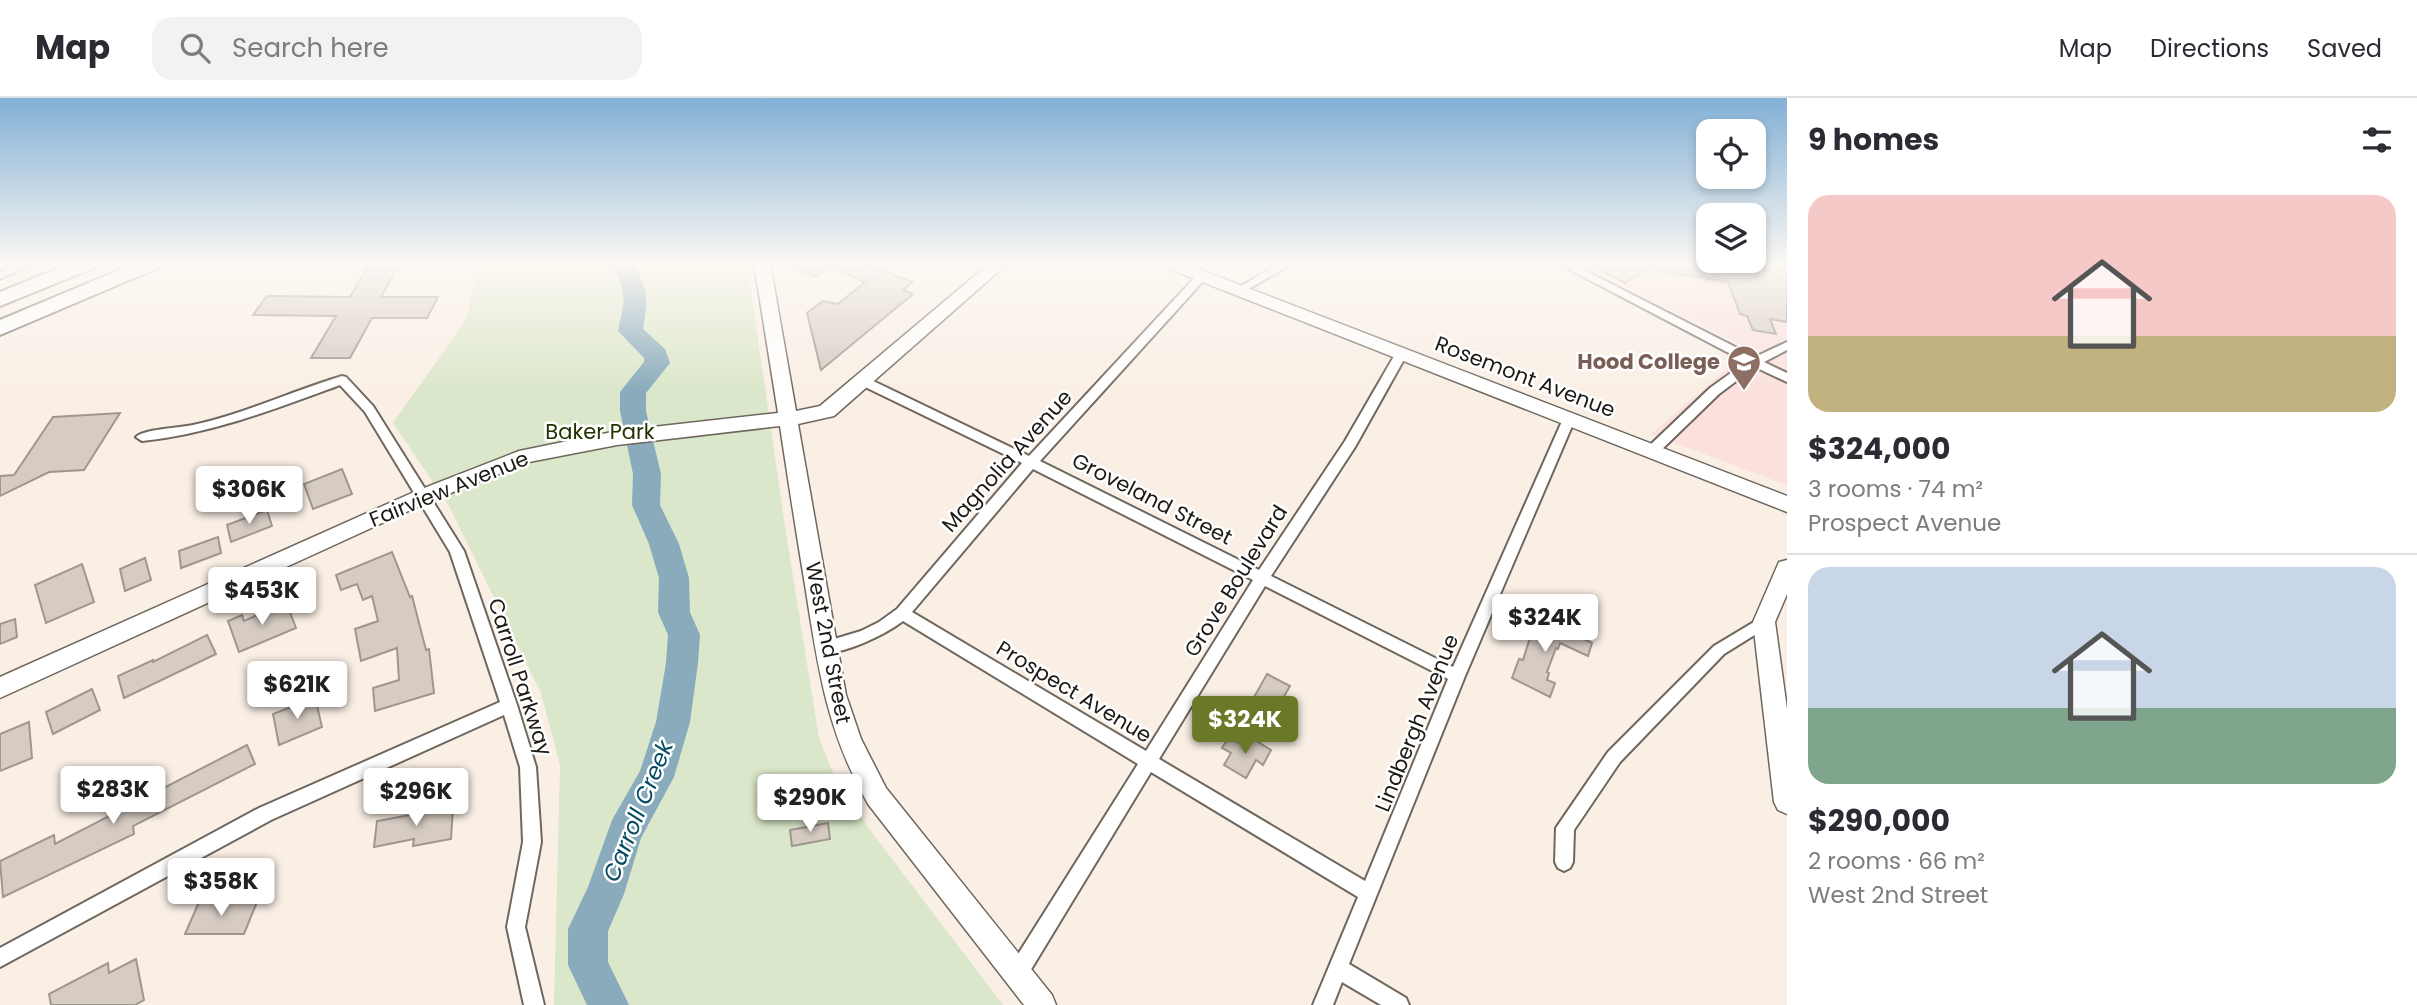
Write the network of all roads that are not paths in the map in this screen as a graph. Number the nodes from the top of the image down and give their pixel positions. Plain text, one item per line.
1 (53, 305) edge
2 (769, 305) edge
3 (952, 305) edge
4 (1175, 305) edge
5 (1277, 305) edge
6 (1644, 305) edge
7 (0, 328) edge
8 (1787, 346) edge
9 (1401, 354) junction
10 (1756, 363) junction
11 (1787, 378) edge
12 (864, 382) junction
13 (787, 417) junction
14 (1569, 419) junction
15 (142, 437) dead end
16 (1652, 451) junction
17 (1031, 462) junction
18 (421, 497) junction
19 (1787, 504) edge
20 (1787, 568) edge
21 (1262, 578) junction
22 (902, 613) junction
23 (1764, 622) junction
24 (827, 647) junction
25 (1457, 676) junction
26 (0, 688) edge
27 (509, 705) junction
28 (1148, 761) junction
29 (1787, 803) edge
30 (1564, 862) dead end
31 (1369, 894) junction
32 (0, 958) edge
33 (1339, 969) junction
34 (1017, 974) junction
35 (534, 1005) edge
36 (1042, 1005) edge
37 (1323, 1005) edge
38 (1399, 1005) edge

1 - 7 highway
2 - 13 street, West 2nd Street
3 - 12 street, Fairview Avenue
4 - 17 street, Magnolia Avenue
5 - 9 street, Rosemont Avenue
6 - 10 street
8 - 10 street
9 - 14 street, Rosemont Avenue
9 - 21 street, Grove Boulevard
10 - 11 street
10 - 16 street
12 - 13 street, Fairview Avenue
12 - 17 street, Groveland Street
13 - 18 street, Fairview Avenue
13 - 24 street, West 2nd Street
14 - 16 street, Rosemont Avenue
14 - 25 street, Lindbergh Avenue
15 - 18 street, Carroll Parkway
16 - 19 street, Rosemont Avenue
17 - 21 street, Groveland Street
17 - 22 street, Magnolia Avenue
18 - 26 street, Fairview Avenue
18 - 27 street, Carroll Parkway
20 - 23 street
21 - 25 street, Groveland Street
21 - 28 street, Grove Boulevard
22 - 24 street, Magnolia Avenue
22 - 28 street, Prospect Avenue
23 - 29 street
23 - 30 street
24 - 34 street, West 2nd Street
25 - 31 street, Lindbergh Avenue
27 - 32 street
27 - 35 street, Carroll Parkway
28 - 31 street, Prospect Avenue
28 - 34 street, Grove Boulevard
31 - 33 street, Lindbergh Avenue
33 - 37 street, Lindbergh Avenue
33 - 38 street
34 - 36 street, West 2nd Street

